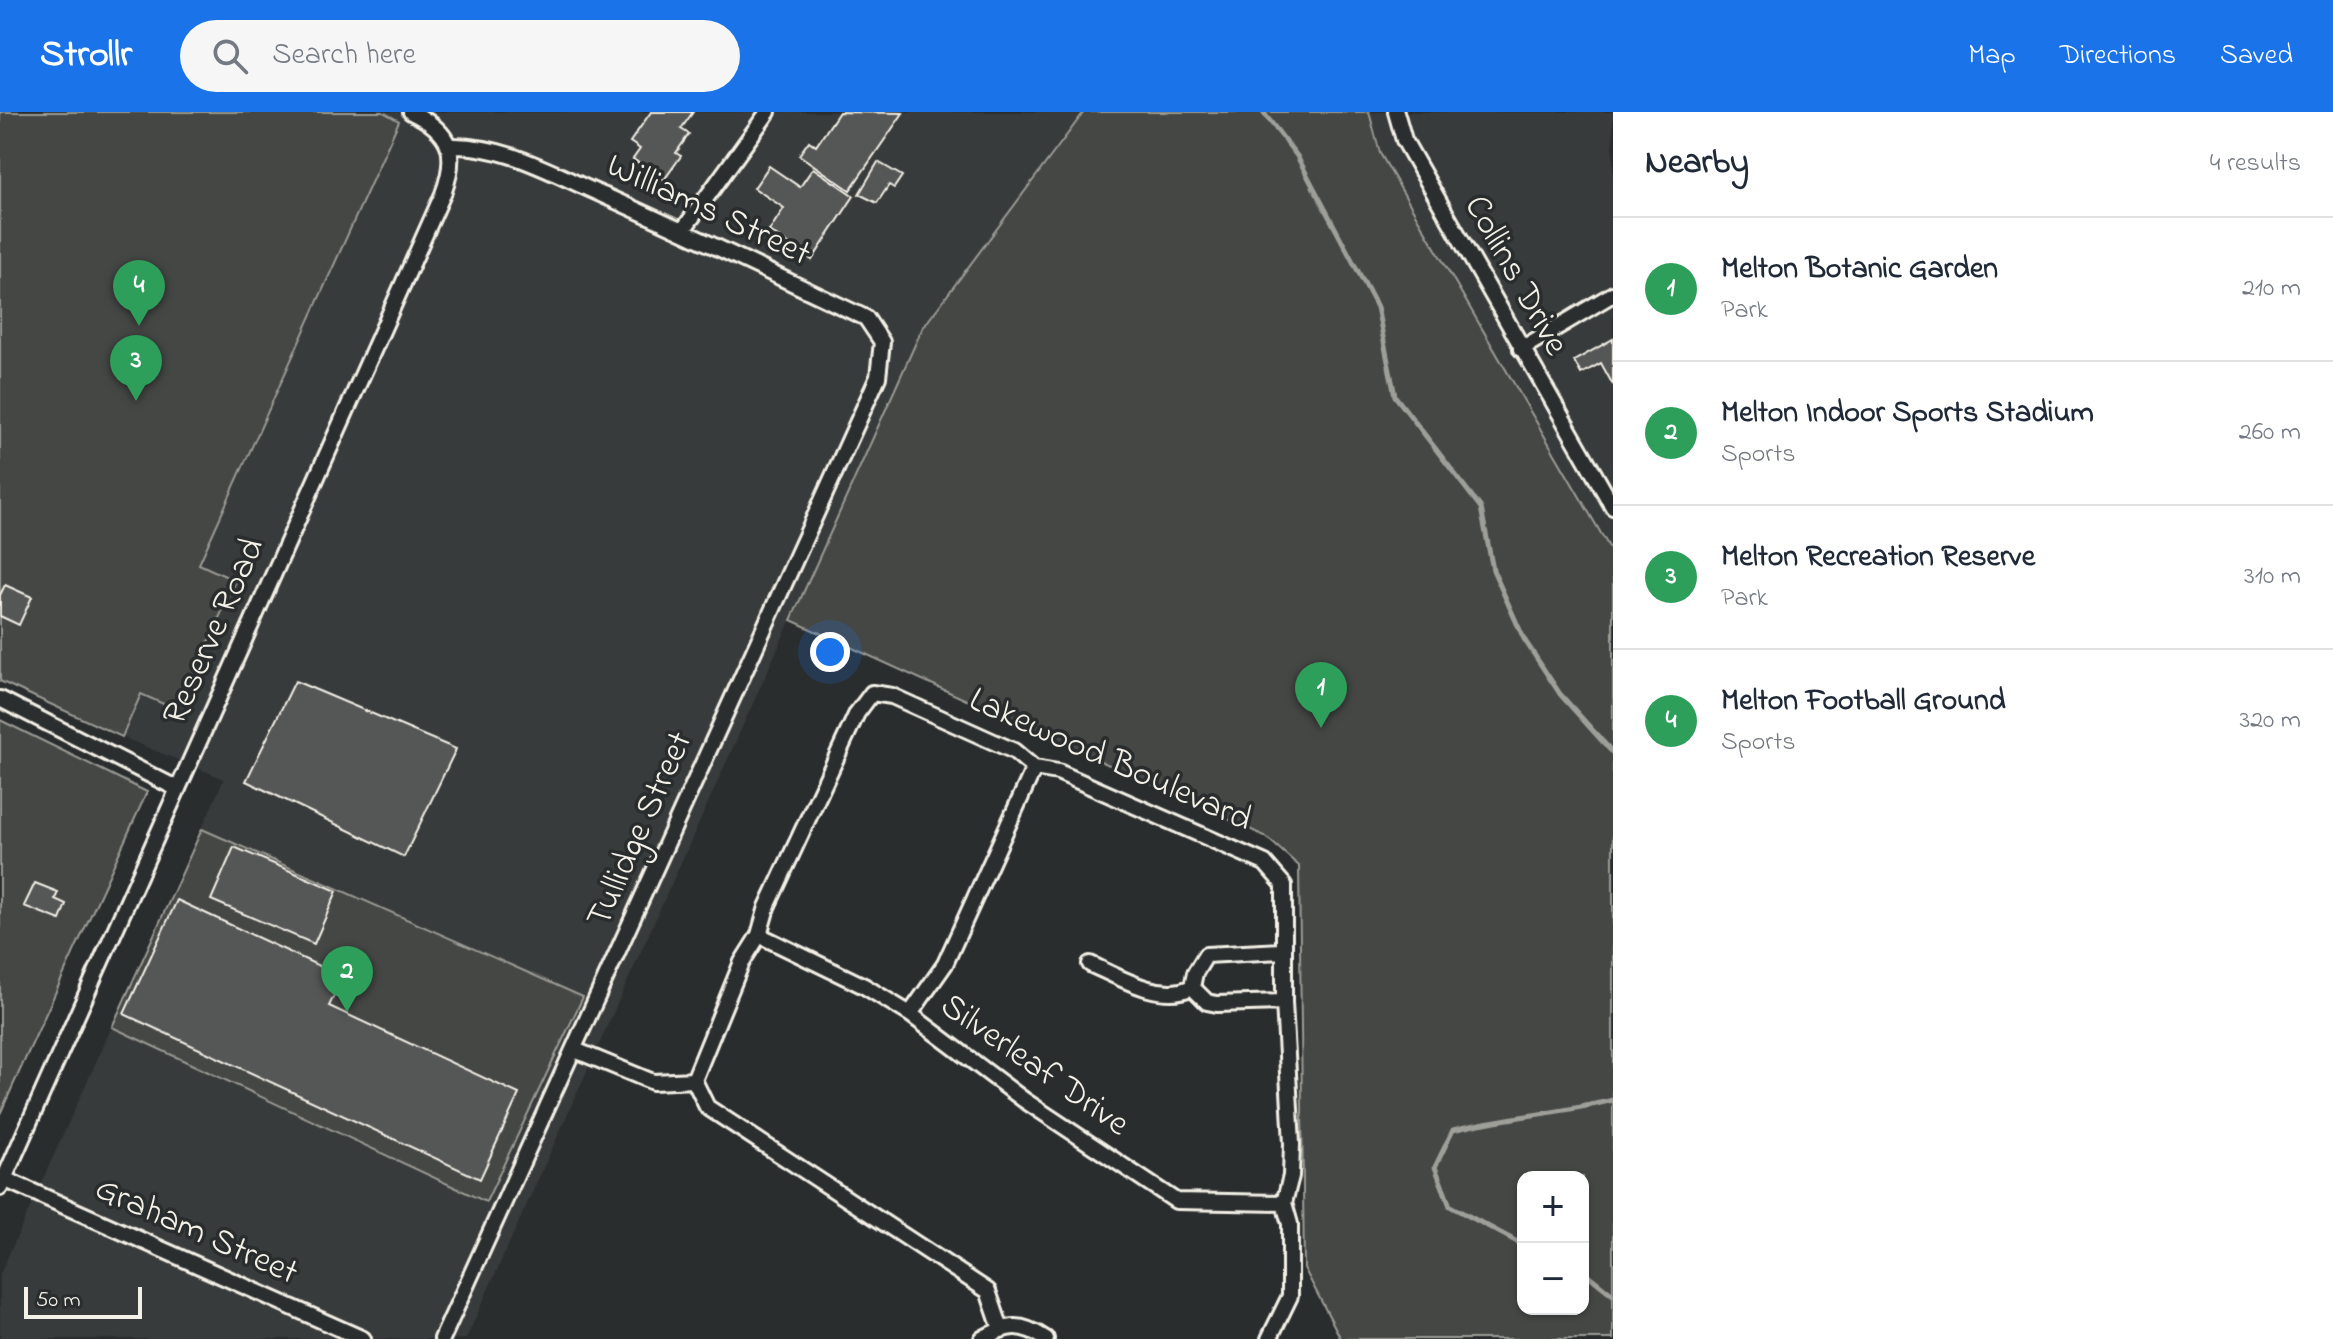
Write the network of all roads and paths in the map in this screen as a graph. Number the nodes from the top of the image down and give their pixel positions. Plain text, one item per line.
1 (411, 112) edge
2 (768, 112) edge
3 (1396, 112) edge
4 (449, 146) junction
5 (683, 230) junction
6 (1613, 294) edge
7 (882, 342) joint
8 (1521, 349) junction
9 (1613, 507) edge
10 (0, 699) edge
11 (1034, 768) junction
12 (178, 789) junction
13 (759, 935) junction
14 (1282, 951) junction
15 (1090, 964) dead end
16 (1192, 987) junction
17 (1284, 1002) junction
18 (910, 1014) junction
19 (575, 1050) junction
20 (694, 1080) junction
21 (2, 1183) edge
22 (1284, 1203) junction
23 (1001, 1329) junction
24 (363, 1339) edge
25 (442, 1339) edge
26 (982, 1339) edge
27 (1046, 1339) edge
28 (1269, 1339) edge

1 - 4 street
2 - 5 street
3 - 8 street, Collins Drive
4 - 5 street, Williams Street
4 - 12 street, Reserve Road
5 - 7 street, Williams Street
6 - 8 street
7 - 19 street, Tullidge Street
8 - 9 street, Collins Drive
10 - 12 street
11 - 13 street, Lakewood Boulevard
11 - 14 street, Lakewood Boulevard
11 - 18 street
12 - 21 street, Reserve Road
13 - 18 street, Silverleaf Drive
13 - 20 street, Lakewood Boulevard
14 - 16 street
14 - 17 street, Lakewood Boulevard
15 - 16 street
16 - 17 street
17 - 22 street, Lakewood Boulevard
18 - 22 street, Silverleaf Drive
19 - 20 street
19 - 25 street, Tullidge Street
20 - 23 street
21 - 24 street, Graham Street
22 - 28 street, Lakewood Boulevard
23 - 26 street
23 - 27 street

